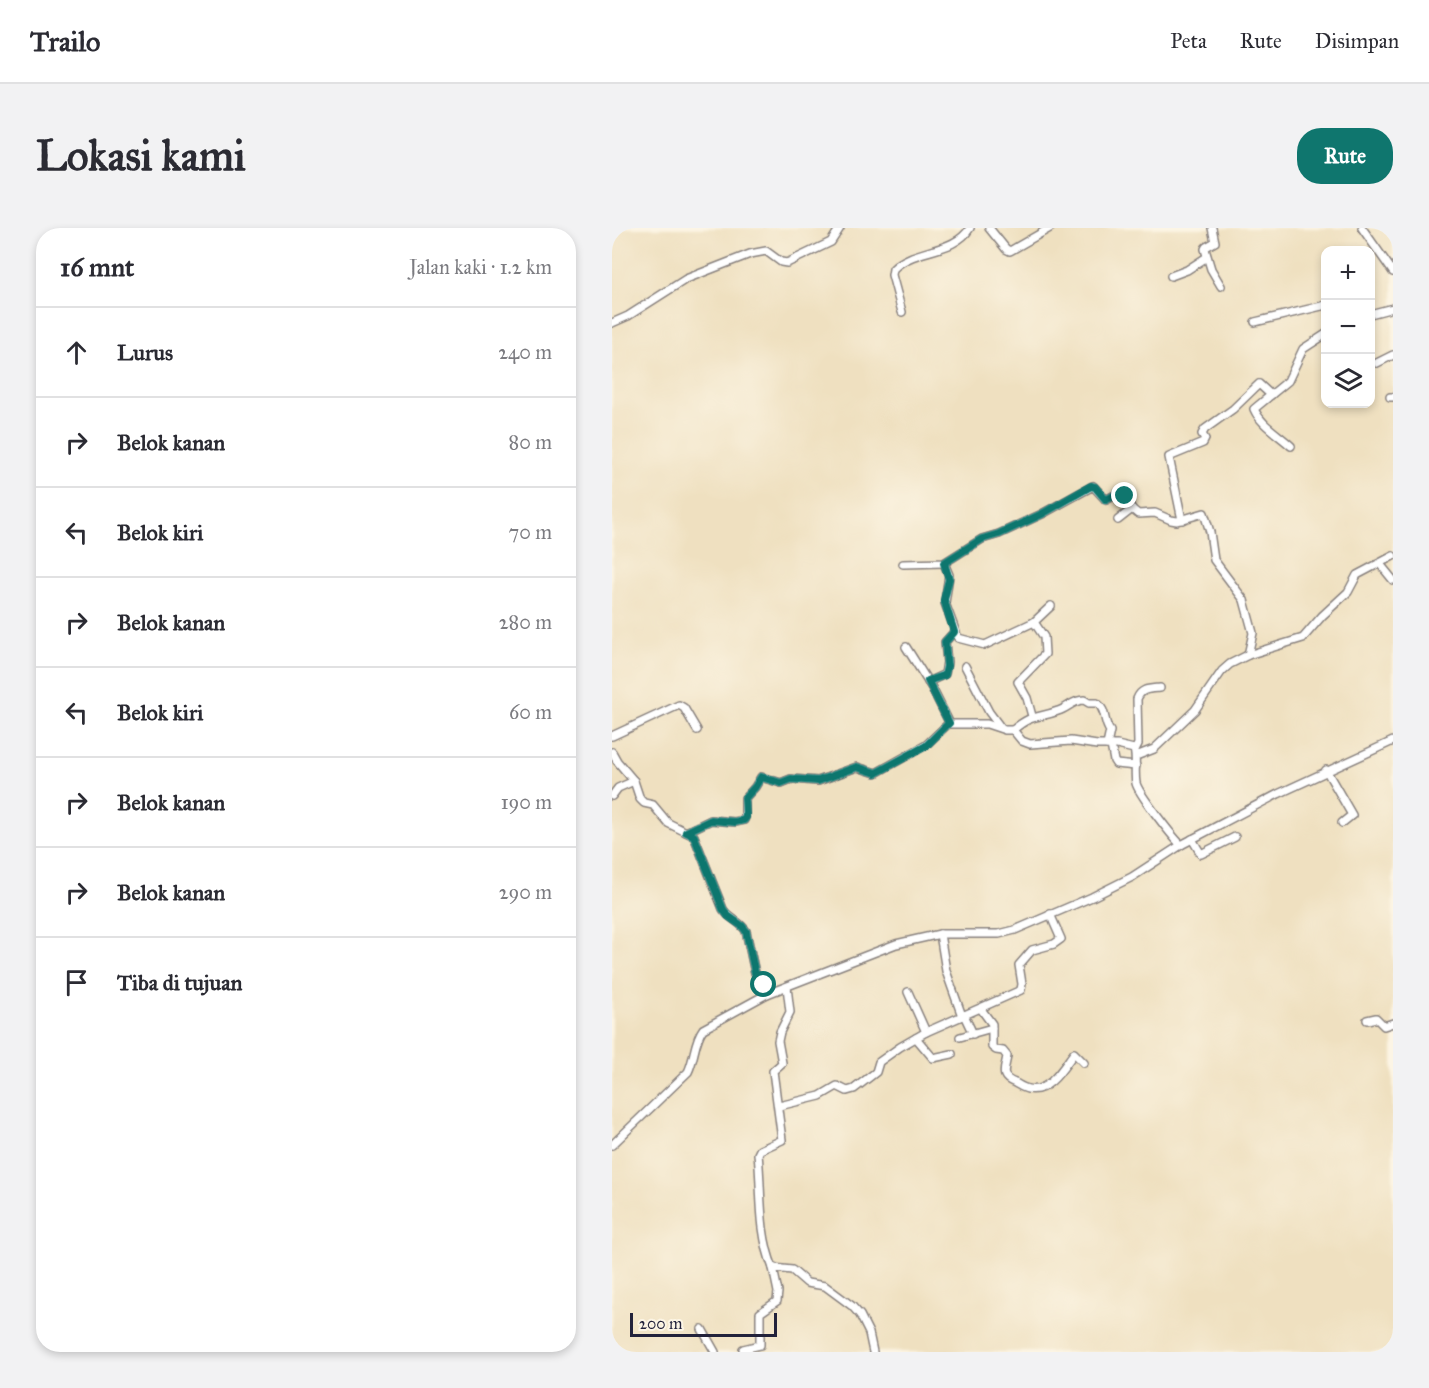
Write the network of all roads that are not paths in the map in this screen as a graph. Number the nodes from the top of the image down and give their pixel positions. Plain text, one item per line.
1 (840, 228) edge
2 (970, 228) edge
3 (989, 228) edge
4 (1050, 228) edge
5 (1212, 228) edge
6 (1362, 228) edge
7 (1207, 257) junction
8 (1393, 272) edge
9 (1171, 276) dead end
10 (1221, 286) dead end
11 (1321, 306) edge
12 (1393, 308) edge
13 (902, 312) dead end
14 (1375, 313) edge
15 (1255, 322) dead end
16 (612, 323) edge
17 (1321, 338) edge
18 (1393, 355) edge
19 (1377, 363) dead end
20 (1271, 395) junction
21 (1291, 446) dead end
22 (1132, 510) junction
23 (1118, 520) dead end
24 (1182, 520) junction
25 (1393, 556) edge
26 (944, 563) junction
27 (903, 564) dead end
28 (1380, 564) junction
29 (1393, 580) edge
30 (1051, 606) dead end
31 (1034, 622) junction
32 (954, 632) junction
33 (906, 647) dead end
34 (1248, 655) junction
35 (965, 666) dead end
36 (928, 681) junction
37 (1160, 688) dead end
38 (1032, 716) junction
39 (949, 723) junction
40 (1003, 729) junction
41 (697, 730) dead end
42 (1013, 730) junction
43 (612, 736) edge
44 (1393, 741) edge
45 (1109, 745) junction
46 (612, 752) edge
47 (1135, 753) junction
48 (1136, 766) junction
49 (1326, 770) junction
50 (634, 782) junction
51 (612, 796) edge
52 (1342, 823) dead end
53 (686, 832) junction
54 (1235, 837) dead end
55 (1192, 839) junction
56 (1181, 845) junction
57 (1050, 915) junction
58 (940, 934) junction
59 (787, 987) junction
60 (908, 992) dead end
61 (767, 994) junction
62 (981, 1009) junction
63 (963, 1016) junction
64 (1367, 1020) dead end
65 (1393, 1023) edge
66 (992, 1028) junction
67 (926, 1032) junction
68 (973, 1034) junction
69 (960, 1037) dead end
70 (916, 1038) junction
71 (952, 1054) dead end
72 (1084, 1063) dead end
73 (779, 1106) junction
74 (612, 1145) edge
75 (773, 1268) junction
76 (702, 1329) dead end
77 (742, 1351) edge
78 (715, 1352) edge
79 (873, 1352) edge

1 - 16 street
2 - 13 street
3 - 4 street
5 - 7 street
6 - 8 street
7 - 9 street
7 - 10 street
11 - 15 street
12 - 14 street
17 - 20 street
18 - 19 street
20 - 21 street
20 - 24 street
22 - 23 street
22 - 24 street
22 - 26 street
24 - 34 street
25 - 28 street
26 - 27 street
26 - 32 street
28 - 29 street
28 - 34 street
30 - 31 street
31 - 32 street
31 - 38 street
32 - 36 street
33 - 36 street
34 - 47 street
35 - 40 street
36 - 39 street
37 - 47 street
38 - 42 street
38 - 45 street
39 - 40 street
39 - 53 street
40 - 42 street
41 - 43 street
42 - 45 street
44 - 49 street
45 - 47 street
45 - 48 street
46 - 50 street
47 - 48 street
48 - 56 street
49 - 52 street
49 - 55 street
50 - 51 street
50 - 53 street
53 - 61 street
54 - 55 street
55 - 56 street
56 - 57 street
57 - 58 street
57 - 62 street
58 - 59 street
58 - 63 street
59 - 61 street
59 - 73 street
60 - 67 street
61 - 74 street
62 - 63 street
62 - 66 street
63 - 67 street
63 - 68 street
64 - 65 street
66 - 68 street
66 - 72 street
67 - 70 street
68 - 69 street
70 - 71 street
70 - 73 street
73 - 75 street
75 - 77 street
75 - 79 street
76 - 78 street

